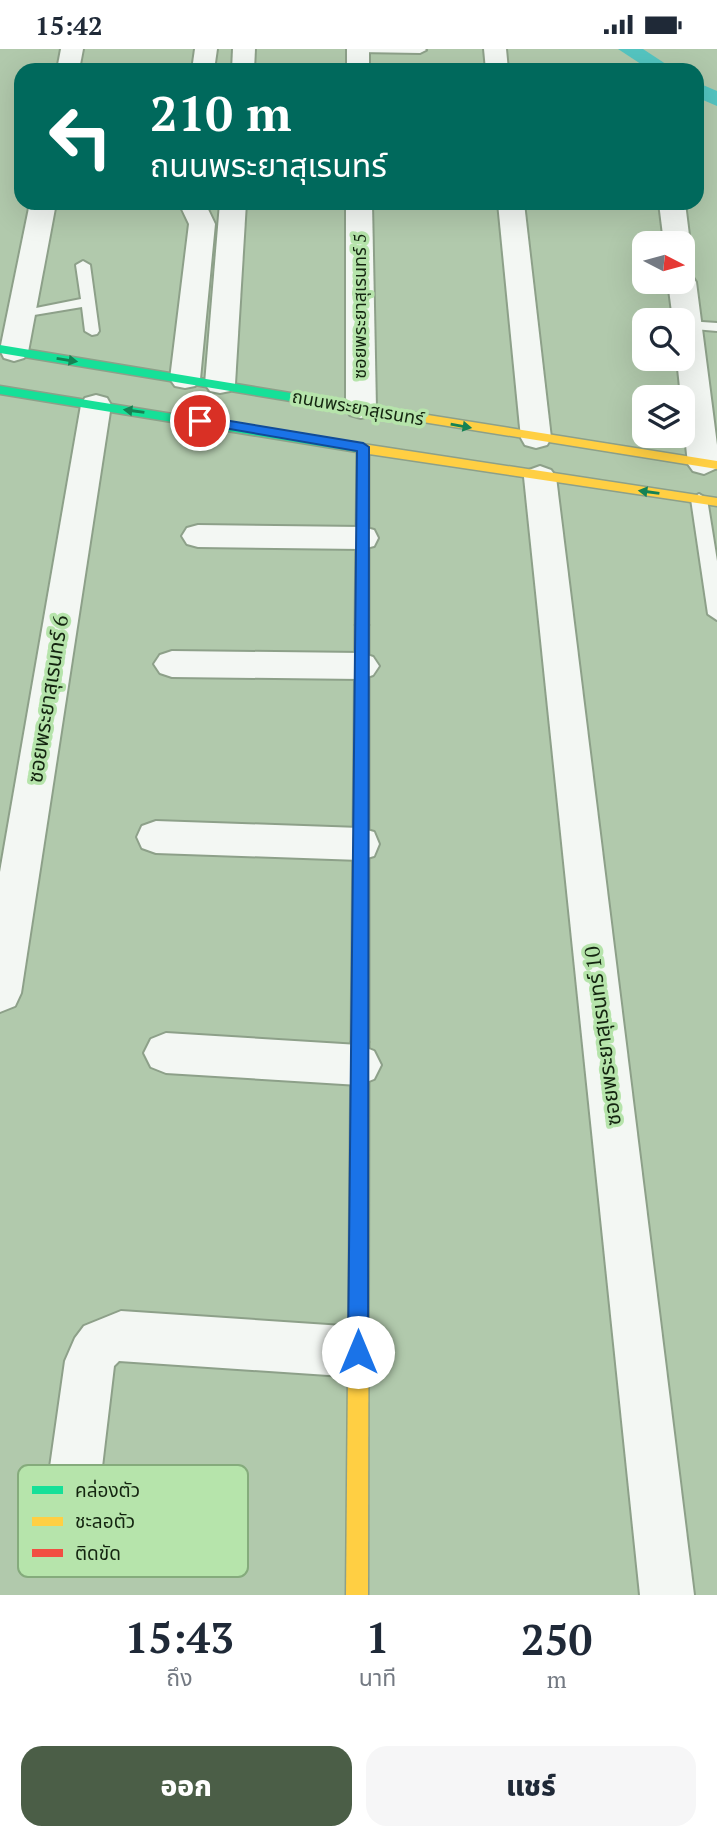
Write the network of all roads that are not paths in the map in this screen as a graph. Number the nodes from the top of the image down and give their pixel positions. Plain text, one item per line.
1 (358, 49) edge
2 (420, 50) edge
3 (42, 210) edge
4 (195, 210) edge
5 (232, 210) edge
6 (359, 210) edge
7 (512, 210) edge
8 (673, 210) edge
9 (676, 231) edge
10 (83, 265) dead end
11 (88, 302) junction
12 (21, 315) junction
13 (695, 326) edge
14 (717, 327) edge
15 (92, 331) dead end
16 (7, 351) edge
17 (695, 371) edge
18 (185, 379) junction
19 (220, 384) junction
20 (0, 390) edge
21 (96, 405) junction
22 (361, 408) junction
23 (363, 447) junction
24 (538, 458) junction
25 (711, 464) edge
26 (699, 499) junction
27 (717, 502) edge
28 (198, 536) dead end
29 (362, 538) junction
30 (717, 614) edge
31 (172, 664) dead end
32 (361, 666) junction
33 (156, 837) dead end
34 (360, 844) junction
35 (0, 993) edge
36 (166, 1053) dead end
37 (359, 1065) junction
38 (358, 1352) junction
39 (76, 1465) edge
40 (357, 1595) edge
41 (667, 1595) edge

1 - 2 lane
3 - 12 street
4 - 18 street
5 - 19 street
6 - 22 street, ซอยพระยาสุเรนทร์ 5
7 - 24 street, ซอยพระยาสุเรนทร์ 10
8 - 9 street
10 - 11 lane
11 - 12 lane
11 - 15 lane
12 - 16 street
13 - 14 lane
16 -> 18 street, ถนนพระยาสุเรนทร์
17 - 25 street
18 - 19 street, ถนนพระยาสุเรนทร์
19 - 22 street, ถนนพระยาสุเรนทร์
20 - 21 street, ถนนพระยาสุเรนทร์
23 -> 21 street, ถนนพระยาสุเรนทร์
21 - 35 street, ซอยพระยาสุเรนทร์ 6
22 -> 24 street, ถนนพระยาสุเรนทร์
23 - 24 street, ถนนพระยาสุเรนทร์
23 - 29 street
24 - 25 street, ถนนพระยาสุเรนทร์
26 -> 24 street, ถนนพระยาสุเรนทร์
24 - 41 street, ซอยพระยาสุเรนทร์ 10
26 - 27 street, ถนนพระยาสุเรนทร์
26 - 30 lane
28 - 29 street
29 - 32 street
31 - 32 street
32 - 34 street
33 - 34 street
34 - 37 street
36 - 37 street
37 - 38 street
38 - 39 street
38 - 40 street

